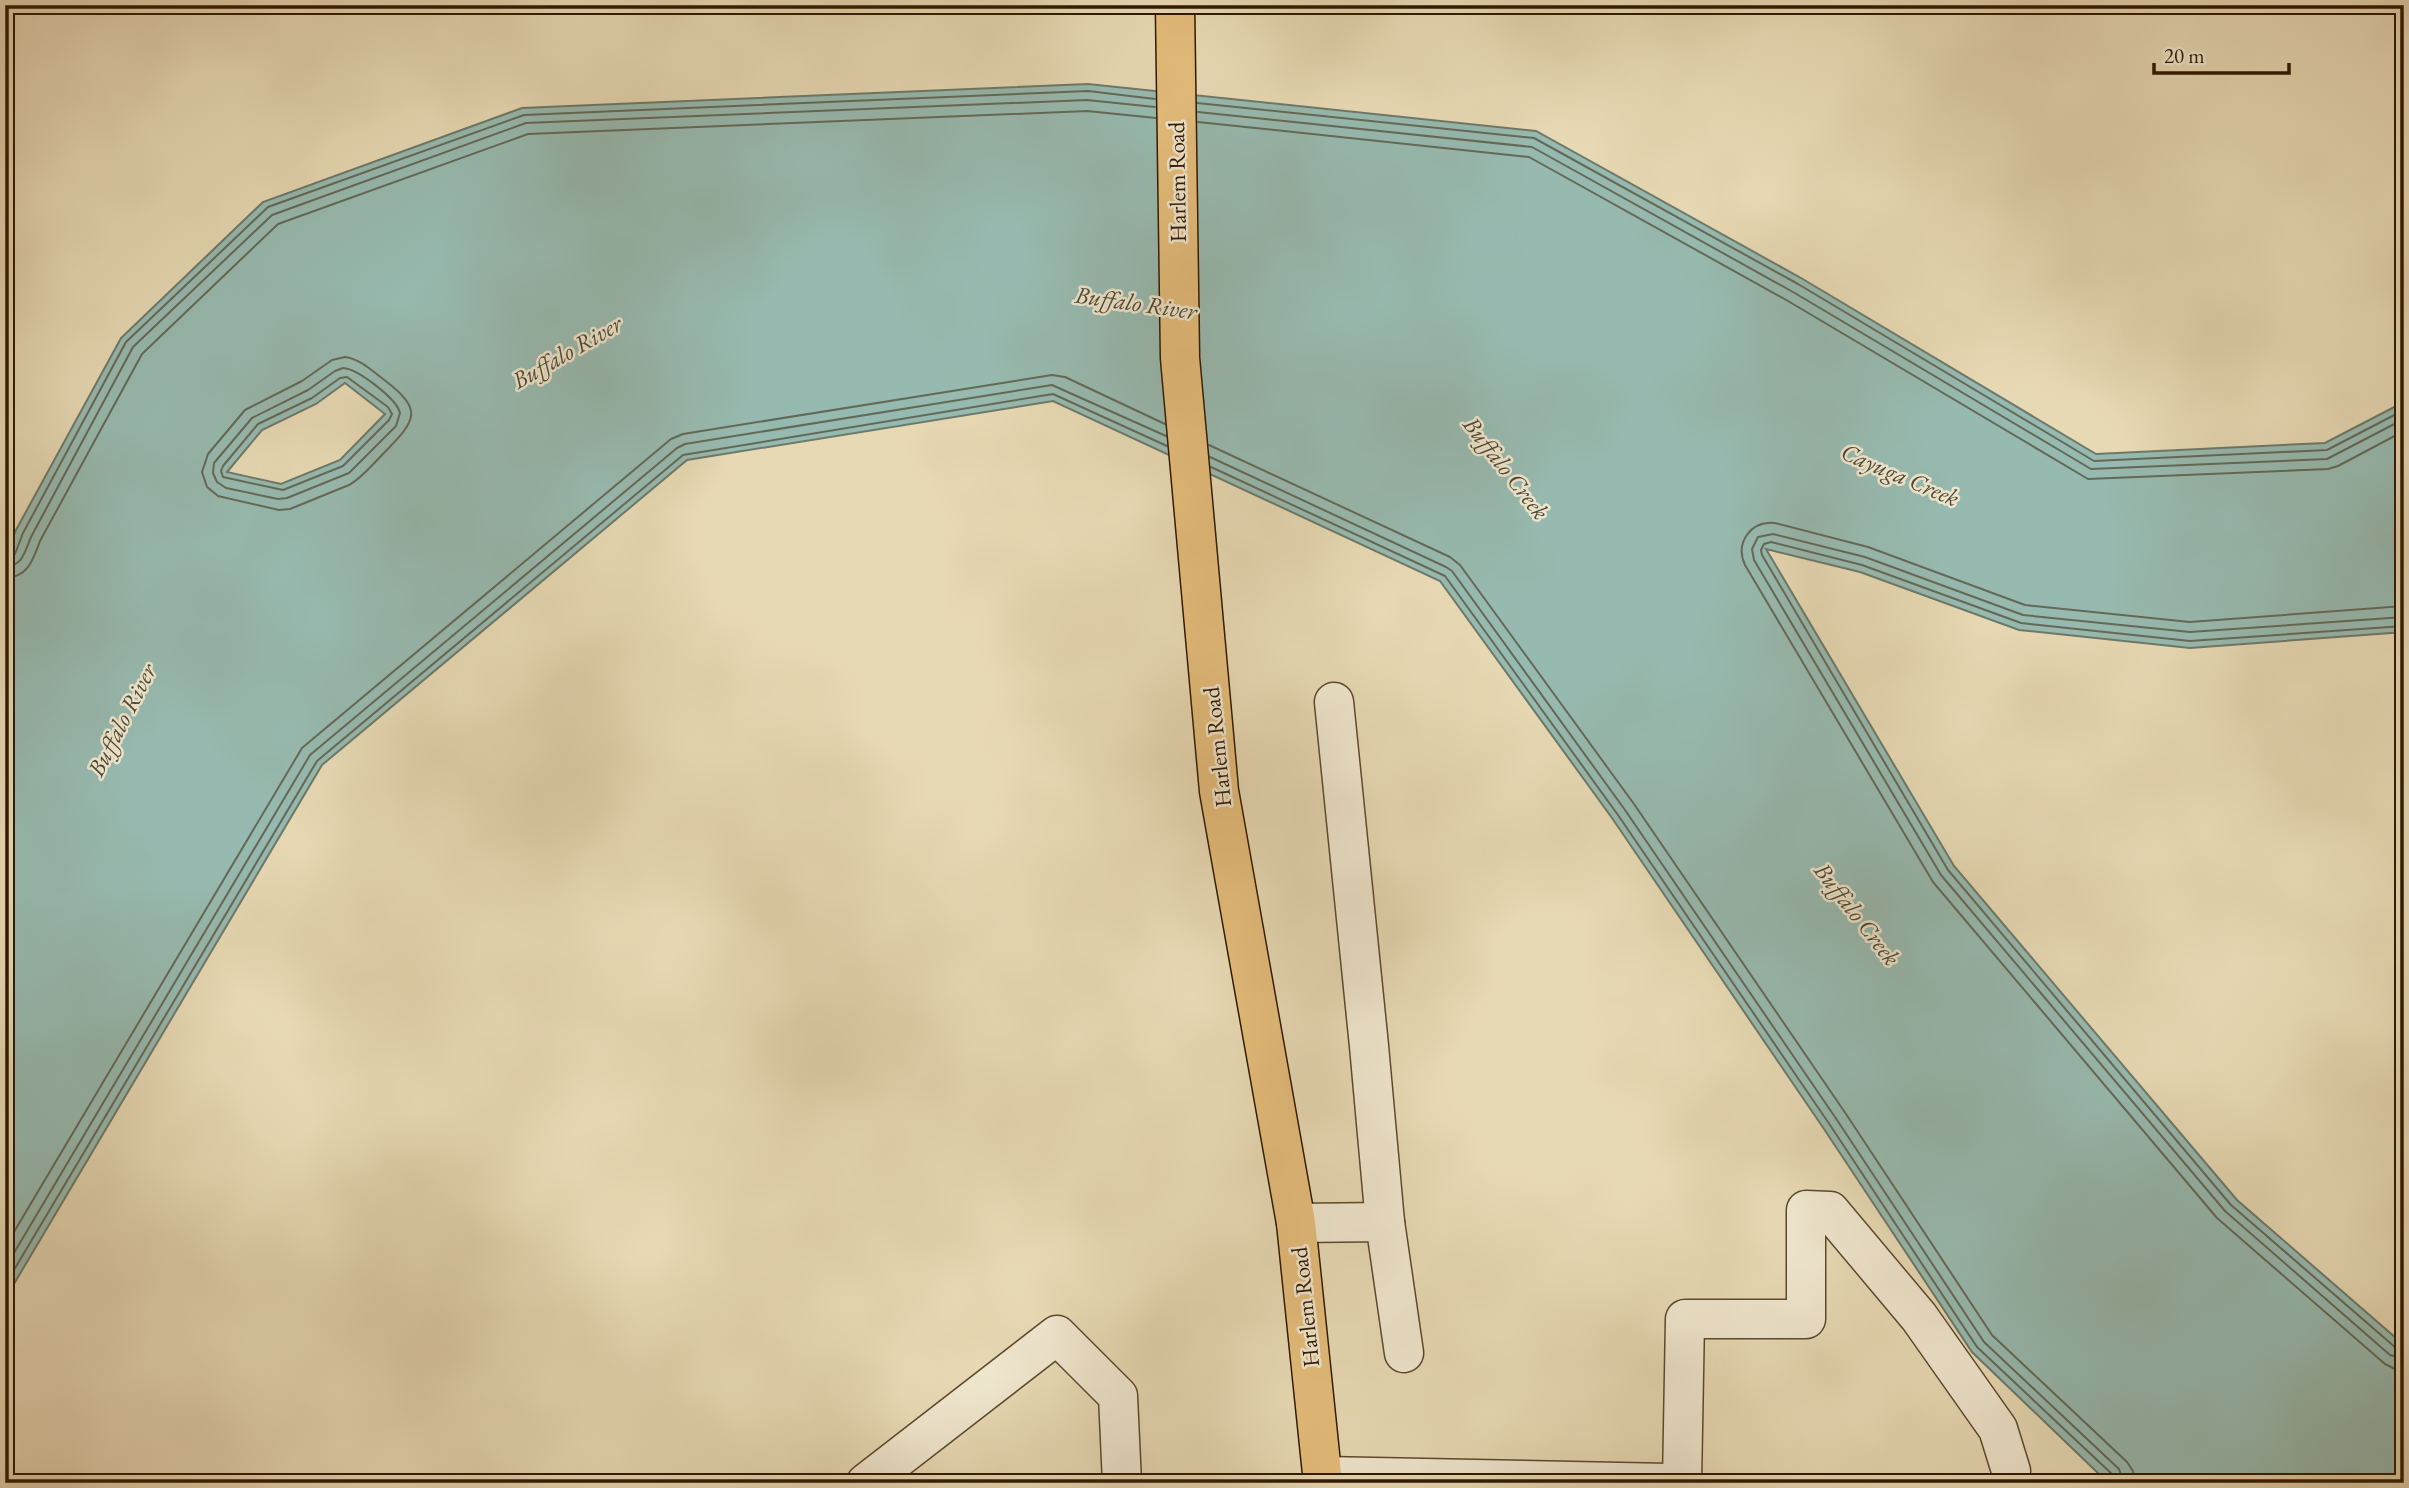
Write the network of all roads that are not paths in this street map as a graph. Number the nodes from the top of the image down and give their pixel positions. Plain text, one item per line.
1 (1175, 5) edge
2 (1334, 702) dead end
3 (1385, 1222) junction
4 (1296, 1223) junction
5 (1404, 1353) dead end
6 (1323, 1479) edge
7 (866, 1483) edge
8 (1122, 1483) edge
9 (1668, 1483) edge
10 (1682, 1483) edge
11 (2010, 1483) edge

1 - 4 main road, Harlem Road
2 - 3 lane
3 - 4 lane
3 - 5 lane
4 - 6 main road, Harlem Road
6 - 9 lane
7 - 8 lane
10 - 11 lane

